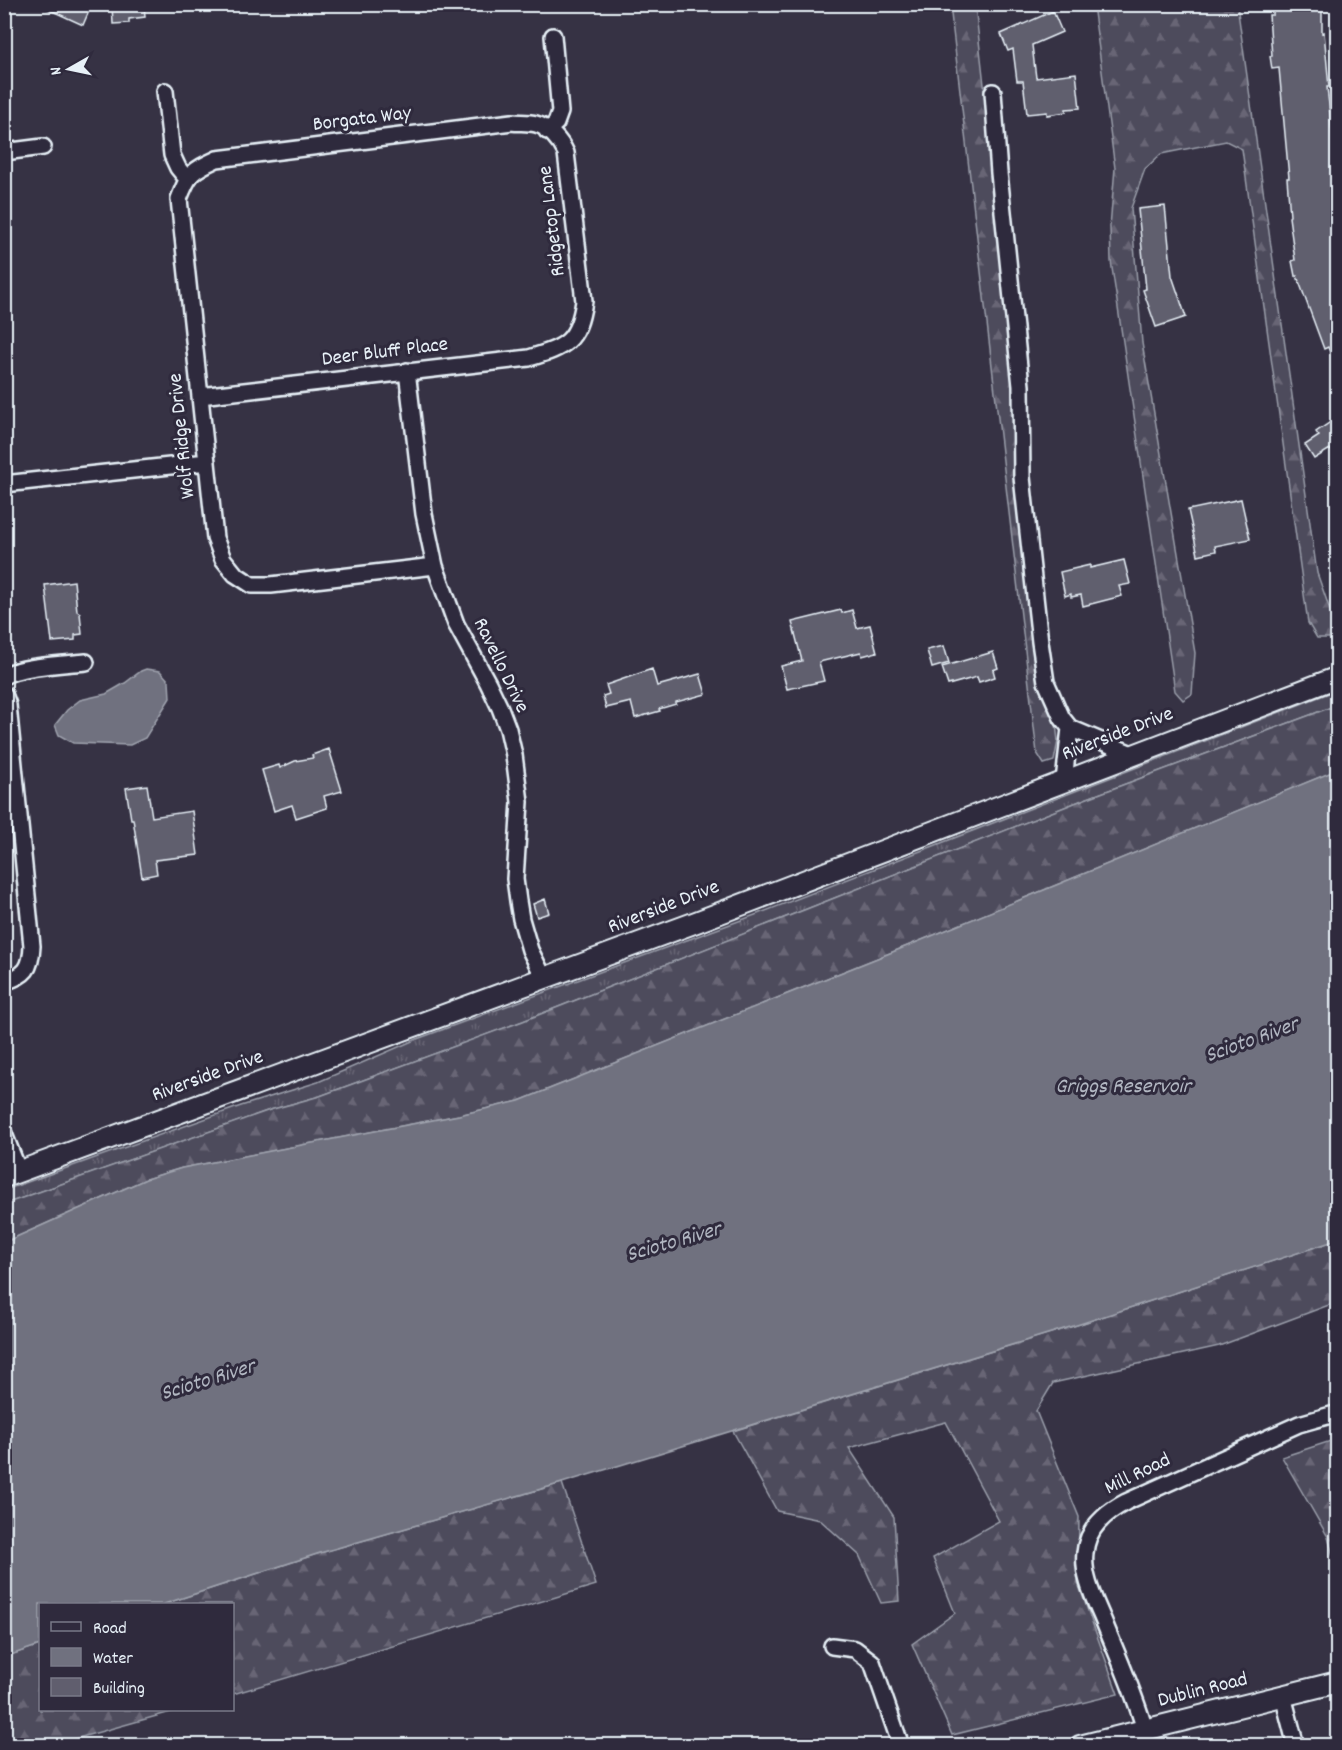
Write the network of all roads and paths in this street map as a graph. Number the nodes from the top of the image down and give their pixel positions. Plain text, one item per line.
1 (553, 36) dead end
2 (165, 91) dead end
3 (993, 92) dead end
4 (548, 131) junction
5 (43, 147) dead end
6 (4, 152) edge
7 (187, 179) junction
8 (572, 339) joint
9 (407, 372) junction
10 (200, 396) junction
11 (207, 462) junction
12 (4, 484) edge
13 (435, 566) junction
14 (86, 662) dead end
15 (4, 676) edge
16 (1338, 677) edge
17 (4, 694) edge
18 (1070, 728) junction
19 (1134, 755) junction
20 (1064, 781) junction
21 (544, 978) junction
22 (4, 982) edge
23 (4, 1134) edge
24 (12, 1174) edge
25 (1338, 1413) edge
26 (832, 1646) dead end
27 (1338, 1682) edge
28 (1283, 1696) junction
29 (1145, 1730) junction
30 (1101, 1743) edge
31 (901, 1746) edge
32 (1080, 1746) edge
33 (1296, 1746) edge

1 - 4 street
2 - 7 street
3 - 18 street
4 - 7 street, Borgata Way
4 - 8 street, Ridgetop Lane
5 - 6 street
7 - 10 street, Wolf Ridge Drive
8 - 9 street, Deer Bluff Place
9 - 10 street, Deer Bluff Place
9 - 13 street, Ravello Drive
10 - 11 street, Wolf Ridge Drive
11 - 12 street
11 - 13 street, Wolf Ridge Drive
13 - 21 street, Ravello Drive
14 - 15 street
16 - 19 main road, Riverside Drive
17 - 22 street
18 - 19 street
18 - 20 street
19 - 20 main road, Riverside Drive
20 - 21 main road, Riverside Drive
21 - 24 main road, Riverside Drive
23 - 24 street
25 - 29 street, Mill Road
26 - 31 street
27 - 28 main road, Dublin Road
28 - 29 main road, Dublin Road
28 - 33 street
29 - 30 main road, Dublin Road
30 - 32 main road, Dublin Road

